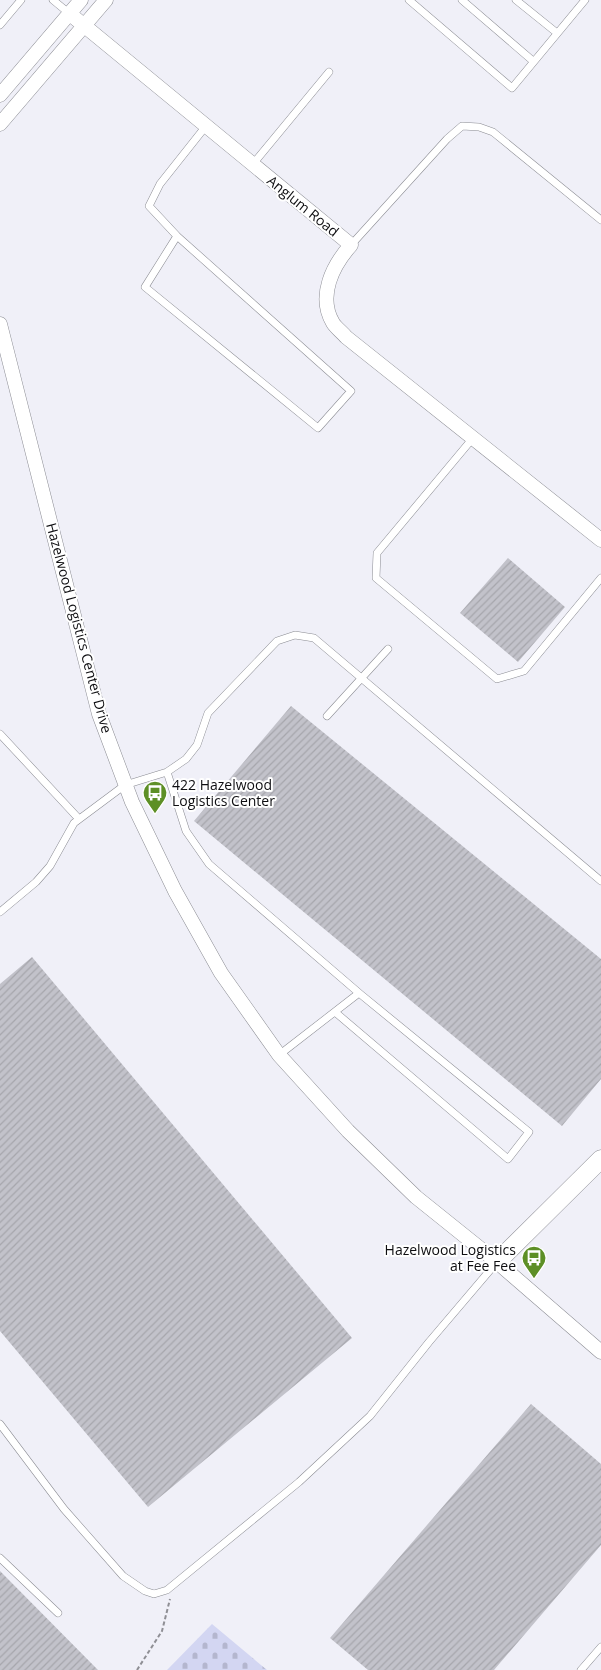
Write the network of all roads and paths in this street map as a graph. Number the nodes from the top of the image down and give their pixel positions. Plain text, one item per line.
1 (53, 0) edge
2 (81, 0) edge
3 (106, 0) edge
4 (410, 0) edge
5 (462, 0) edge
6 (516, 0) edge
7 (19, 1) edge
8 (580, 2) edge
9 (70, 14) junction
10 (0, 25) edge
11 (85, 26) junction
12 (557, 33) junction
13 (534, 61) junction
14 (329, 72) dead end
15 (0, 95) edge
16 (0, 124) edge
17 (206, 126) junction
18 (253, 164) junction
19 (601, 220) edge
20 (177, 236) junction
21 (351, 245) junction
22 (0, 324) edge
23 (473, 438) junction
24 (601, 540) edge
25 (601, 578) edge
26 (388, 649) dead end
27 (361, 679) junction
28 (327, 716) dead end
29 (0, 734) edge
30 (167, 772) junction
31 (126, 784) junction
32 (79, 819) junction
33 (601, 881) edge
34 (0, 912) edge
35 (359, 993) junction
36 (335, 1012) junction
37 (279, 1055) junction
38 (601, 1159) edge
39 (496, 1262) junction
40 (601, 1352) edge
41 (0, 1424) edge
42 (0, 1558) edge
43 (167, 1590) junction
44 (58, 1613) dead end
45 (601, 1647) edge
46 (137, 1670) edge
47 (581, 1670) edge

1 - 9 lane
2 - 9 street
3 - 11 street
4 - 13 lane
5 - 13 lane
6 - 12 lane
7 - 10 lane
8 - 12 lane
9 - 11 street, Anglum Road
9 - 15 street
11 - 16 street
11 - 17 street, Anglum Road
12 - 13 lane
14 - 18 lane
17 - 18 street, Anglum Road
17 - 20 lane
18 - 21 street, Anglum Road
19 - 21 lane
20 - 20 lane
21 - 23 street, Anglum Road
22 - 31 street, Hazelwood Logistics Center Drive
23 - 24 street, Anglum Road
23 - 25 lane
26 - 27 lane
27 - 28 lane
27 - 30 lane
27 - 33 lane
29 - 32 lane
30 - 31 lane
30 - 35 lane
31 - 32 lane
31 - 37 street, Hazelwood Logistics Center Drive
32 - 34 lane
35 - 36 lane
35 - 36 lane
36 - 37 lane
37 - 39 street, Hazelwood Logistics Center Drive
38 - 39 street
39 - 40 street, Hazelwood Logistics Center Drive
39 - 43 lane
41 - 43 lane
42 - 44 lane
43 - 46 path
45 - 47 lane

